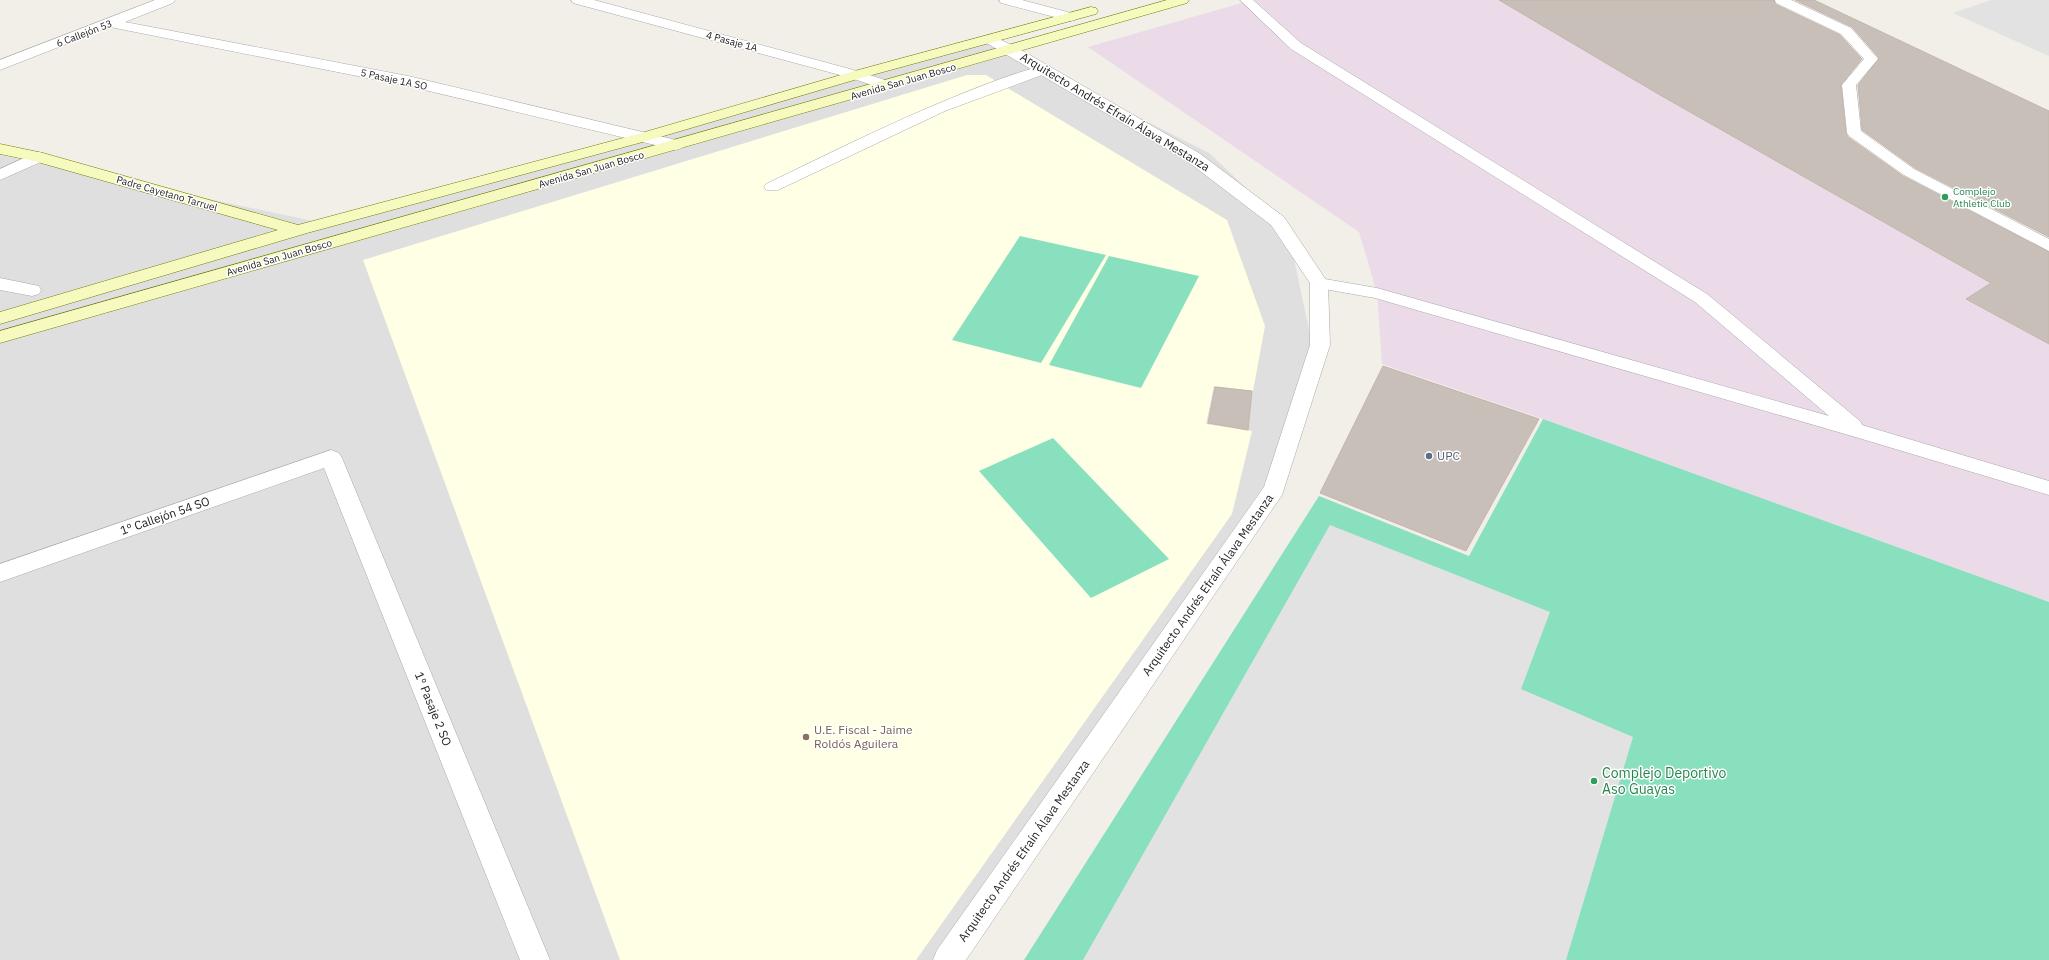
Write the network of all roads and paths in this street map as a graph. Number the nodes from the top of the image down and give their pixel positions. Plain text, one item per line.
1 (168, 0) edge
2 (578, 0) edge
3 (1006, 0) edge
4 (1133, 0) edge
5 (1182, 0) edge
6 (1246, 0) edge
7 (1780, 0) edge
8 (1070, 17) junction
9 (110, 23) junction
10 (990, 39) junction
11 (1011, 50) junction
12 (0, 65) edge
13 (1045, 69) junction
14 (856, 75) junction
15 (886, 86) junction
16 (644, 137) junction
17 (676, 145) junction
18 (0, 149) edge
19 (37, 157) junction
20 (0, 175) edge
21 (772, 187) dead end
22 (299, 230) junction
23 (332, 242) junction
24 (2049, 246) edge
25 (1319, 283) junction
26 (0, 284) edge
27 (32, 290) dead end
28 (0, 318) edge
29 (0, 337) edge
30 (1859, 431) junction
31 (331, 458) joint
32 (2049, 488) edge
33 (0, 573) edge
34 (535, 960) edge
35 (948, 960) edge

1 - 9 street, 6 Callejón 53
2 - 14 street, 4 Pasaje 1A
3 - 8 street
4 - 8 street, Avenida San Juan Bosco
5 - 11 street, Avenida San Juan Bosco
6 - 30 lane
7 - 24 lane
8 - 10 street, Avenida San Juan Bosco
9 - 12 street, 6 Callejón 53
9 - 16 street, 5 Pasaje 1A SO
10 - 11 street, Arquitecto Andrés Efraín Álava Mestanza
10 - 14 street, Avenida San Juan Bosco
11 - 13 street, Arquitecto Andrés Efraín Álava Mestanza
11 - 15 street, Avenida San Juan Bosco
13 - 21 lane
13 - 25 street, Arquitecto Andrés Efraín Álava Mestanza
14 - 15 street, 4 Pasaje 1A
14 - 16 street, Avenida San Juan Bosco
15 - 17 street, Avenida San Juan Bosco
16 - 17 street, 5 Pasaje 1A SO
16 - 22 street, Avenida San Juan Bosco
17 - 23 street, Avenida San Juan Bosco
18 - 19 street, Padre Cayetano Tarruel
19 - 20 street
19 - 22 street, Padre Cayetano Tarruel
22 - 23 street, Padre Cayetano Tarruel
22 - 28 street, Avenida San Juan Bosco
23 - 29 street, Avenida San Juan Bosco
25 - 30 lane
25 - 35 street, Arquitecto Andrés Efraín Álava Mestanza
26 - 27 street
30 - 32 lane
31 - 33 street, 1º Callejón 54 SO
31 - 34 street, 1º Pasaje 2 SO

